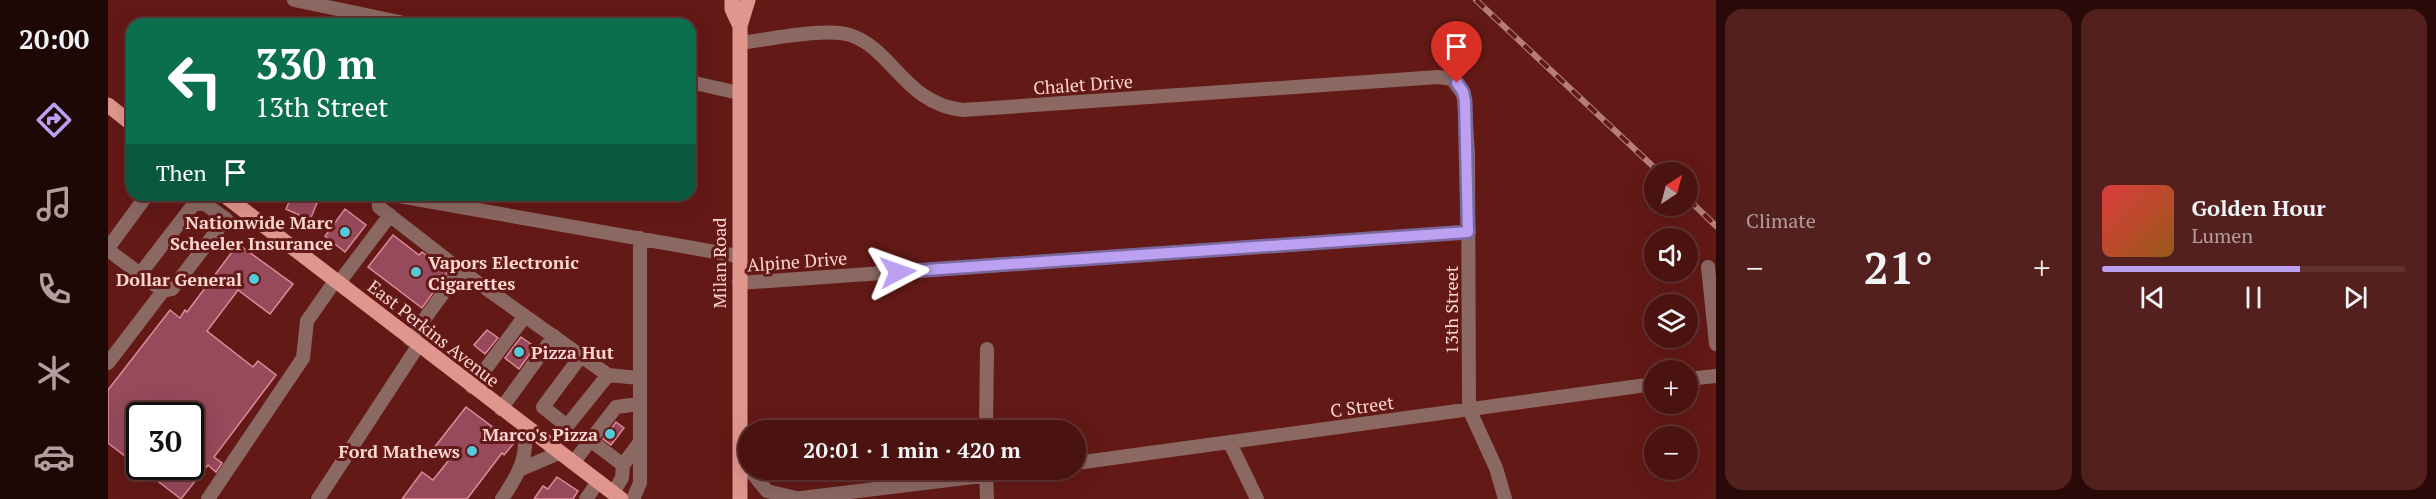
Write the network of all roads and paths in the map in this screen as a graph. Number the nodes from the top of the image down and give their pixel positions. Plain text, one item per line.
1 (294, 0) edge
2 (732, 0) edge
3 (748, 0) edge
4 (380, 18) edge
5 (740, 26) junction
6 (740, 43) junction
7 (1455, 81) joint
8 (696, 83) edge
9 (739, 93) junction
10 (108, 105) edge
11 (126, 119) edge
12 (144, 201) edge
13 (232, 201) edge
14 (378, 201) edge
15 (427, 201) edge
16 (390, 215) junction
17 (1468, 232) junction
18 (640, 238) junction
19 (108, 249) edge
20 (738, 256) junction
21 (1708, 267) dead end
22 (460, 270) junction
23 (141, 274) junction
24 (337, 282) junction
25 (739, 283) junction
26 (163, 291) junction
27 (525, 316) junction
28 (554, 336) junction
29 (414, 343) junction
30 (1716, 344) edge
31 (987, 349) dead end
32 (581, 356) junction
33 (108, 363) edge
34 (608, 375) junction
35 (1716, 376) edge
36 (639, 378) junction
37 (1698, 379) edge
38 (1644, 385) edge
39 (472, 387) junction
40 (639, 404) junction
41 (501, 409) junction
42 (1469, 409) junction
43 (553, 415) junction
44 (740, 420) edge
45 (986, 420) edge
46 (524, 427) junction
47 (537, 437) junction
48 (590, 440) junction
49 (640, 442) junction
50 (1230, 443) junction
51 (559, 453) junction
52 (573, 463) junction
53 (1086, 463) edge
54 (623, 465) junction
55 (521, 469) junction
56 (740, 480) edge
57 (758, 480) edge
58 (934, 480) edge
59 (986, 480) edge
60 (598, 482) junction
61 (617, 496) edge
62 (208, 499) edge
63 (318, 499) edge
64 (502, 499) edge
65 (586, 499) edge
66 (633, 499) edge
67 (740, 499) edge
68 (794, 499) edge
69 (987, 499) edge
70 (1257, 499) edge
71 (1505, 499) edge

1 - 4 street
2 - 5 main road, Milan Road
3 - 5 main road, Milan Road
5 - 6 main road, Milan Road
6 - 7 street, Chalet Drive
6 - 9 main road, Milan Road
7 - 17 street, 13th Street
8 - 9 street
9 - 20 main road, Milan Road
10 - 11 main road
12 - 19 street
13 - 24 main road, East Perkins Avenue
14 - 16 street
15 - 18 street
16 - 22 street
16 - 24 street
17 - 25 street, Alpine Drive
17 - 42 street, 13th Street
18 - 20 street
18 - 36 street
19 - 23 street
20 - 25 main road, Milan Road
21 - 30 street
22 - 27 street
22 - 29 street
23 - 26 street
23 - 26 street
24 - 29 main road, East Perkins Avenue
24 - 62 street
25 - 44 main road, Milan Road
26 - 33 street
27 - 28 street
27 - 39 street
28 - 32 street
28 - 41 street
29 - 39 main road, East Perkins Avenue
29 - 63 street
31 - 45 street
32 - 34 street
32 - 43 street
34 - 36 street
34 - 43 street
35 - 37 street
36 - 40 street
38 - 42 street, C Street
39 - 41 main road, East Perkins Avenue
40 - 48 street
40 - 49 street
41 - 46 main road, East Perkins Avenue
42 - 50 street, C Street
42 - 71 street, 13th Street
43 - 47 street
46 - 47 main road, East Perkins Avenue
46 - 55 street
47 - 51 main road, East Perkins Avenue
48 - 52 street
48 - 54 street
49 - 54 street
49 - 66 street
50 - 53 street, C Street
50 - 70 street
51 - 52 main road, East Perkins Avenue
51 - 55 street
52 - 60 main road, East Perkins Avenue
54 - 61 street
55 - 64 street
56 - 67 main road, Milan Road
57 - 68 street
58 - 68 street
59 - 69 street
60 - 61 main road, East Perkins Avenue
60 - 65 street

